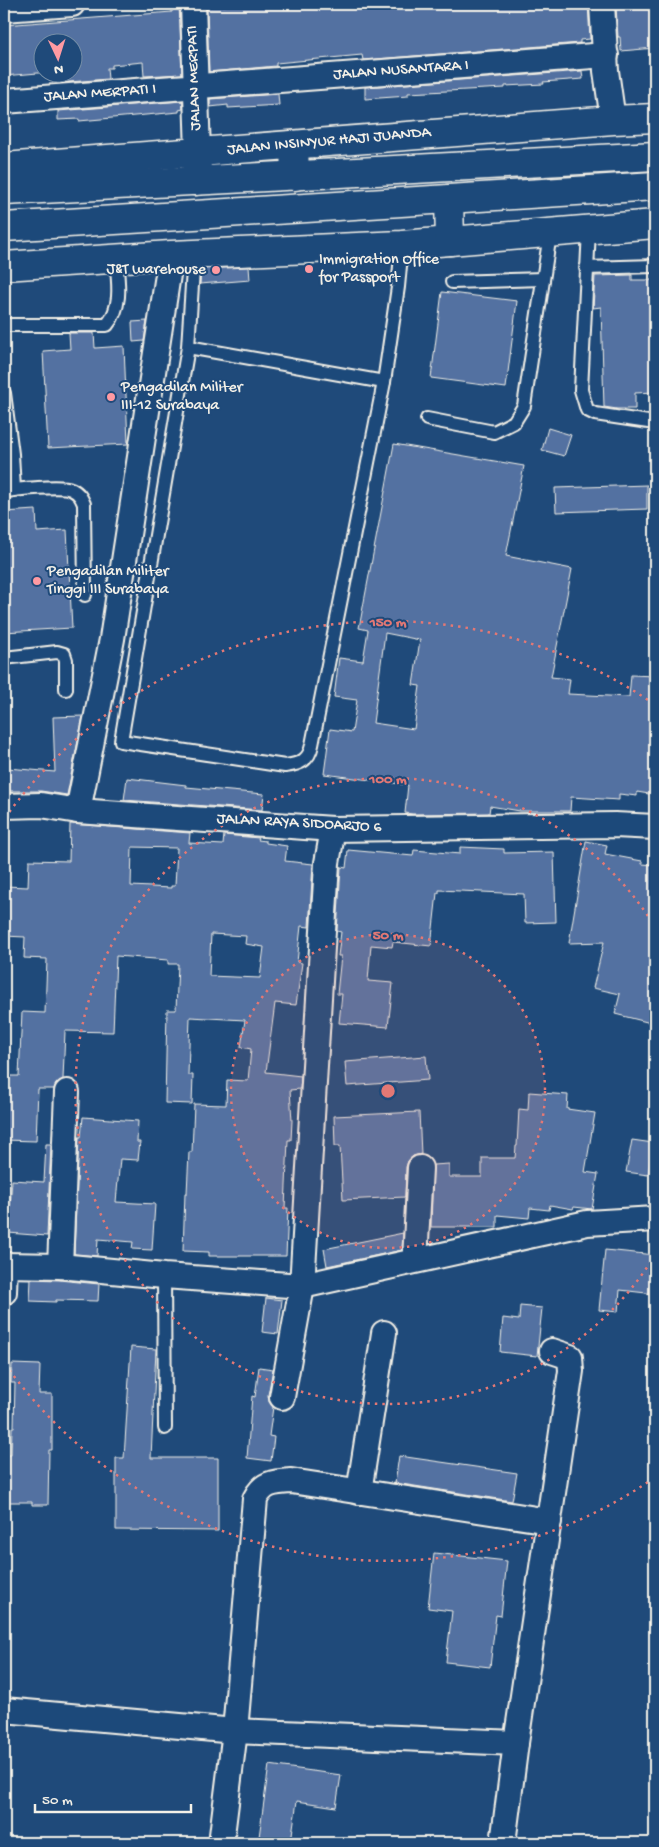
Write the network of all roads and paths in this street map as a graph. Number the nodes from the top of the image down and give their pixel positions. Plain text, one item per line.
1 (72, 4) edge
2 (193, 4) edge
3 (602, 4) edge
4 (4, 9) edge
5 (606, 55) junction
6 (195, 87) junction
7 (4, 101) edge
8 (655, 118) edge
9 (612, 120) junction
10 (294, 145) junction
11 (198, 153) junction
12 (655, 156) edge
13 (612, 159) junction
14 (4, 167) edge
15 (294, 176) junction
16 (196, 181) junction
17 (655, 186) edge
18 (616, 188) junction
19 (4, 191) edge
20 (449, 199) junction
21 (655, 224) edge
22 (4, 226) edge
23 (589, 230) junction
24 (550, 234) junction
25 (450, 241) junction
26 (402, 245) junction
27 (182, 254) junction
28 (116, 259) junction
29 (4, 266) edge
30 (655, 266) edge
31 (586, 268) junction
32 (543, 278) junction
33 (452, 282) dead end
34 (4, 325) edge
35 (188, 347) junction
36 (384, 382) junction
37 (4, 393) edge
38 (427, 419) dead end
39 (655, 422) edge
40 (9, 491) edge
41 (85, 595) dead end
42 (4, 658) edge
43 (66, 689) dead end
44 (4, 806) edge
45 (78, 811) junction
46 (655, 827) edge
47 (333, 829) junction
48 (68, 1092) dead end
49 (420, 1168) dead end
50 (655, 1219) edge
51 (415, 1260) junction
52 (5, 1265) edge
53 (60, 1266) junction
54 (164, 1276) junction
55 (302, 1286) junction
56 (4, 1292) edge
57 (384, 1333) dead end
58 (552, 1351) dead end
59 (282, 1397) dead end
60 (165, 1428) dead end
61 (359, 1492) junction
62 (549, 1521) junction
63 (4, 1710) edge
64 (235, 1731) junction
65 (516, 1743) junction
66 (221, 1843) edge
67 (503, 1843) edge

1 - 4 street
2 - 6 street, JALAN MERPATI
3 - 5 street
5 - 6 street, JALAN NUSANTARA I
5 - 9 street
6 - 7 street, JALAN MERPATI I
6 - 11 street, JALAN MERPATI
8 - 9 main road, JALAN INSINYUR HAJI JUANDA
9 - 10 main road, JALAN INSINYUR HAJI JUANDA
10 - 11 main road, JALAN INSINYUR HAJI JUANDA
10 - 15 main road
11 - 14 main road, JALAN INSINYUR HAJI JUANDA
11 - 16 main road
12 - 13 main road, JALAN INSINYUR HAJI JUANDA
13 - 15 main road, JALAN INSINYUR HAJI JUANDA
13 - 18 main road
15 - 16 main road, JALAN INSINYUR HAJI JUANDA
16 - 19 main road, JALAN INSINYUR HAJI JUANDA
17 - 18 main road
18 - 20 main road
20 - 22 main road
20 - 25 main road
21 - 23 main road
23 - 24 main road
23 - 31 lane
24 - 25 main road
24 - 32 lane
25 - 26 main road
26 - 27 main road
26 - 36 lane
27 - 28 main road
27 - 35 lane
27 - 45 street
28 - 29 main road
28 - 34 lane
30 - 31 lane
31 - 39 lane
32 - 33 lane
32 - 38 lane
35 - 36 lane
35 - 36 lane
37 - 40 lane
40 - 41 lane
42 - 43 lane
44 - 45 street, JALAN RAYA SIDOARJO 6
45 - 47 street, JALAN RAYA SIDOARJO 6
46 - 47 street, JALAN RAYA SIDOARJO 6
47 - 55 street
48 - 53 street
49 - 51 street
50 - 51 street
51 - 55 street
52 - 53 street
52 - 56 street
53 - 54 street
54 - 55 street
54 - 60 lane
55 - 59 street
57 - 61 street
58 - 62 street
61 - 62 street
61 - 64 street
62 - 65 street
63 - 64 street
64 - 65 street
64 - 66 street
65 - 67 street

